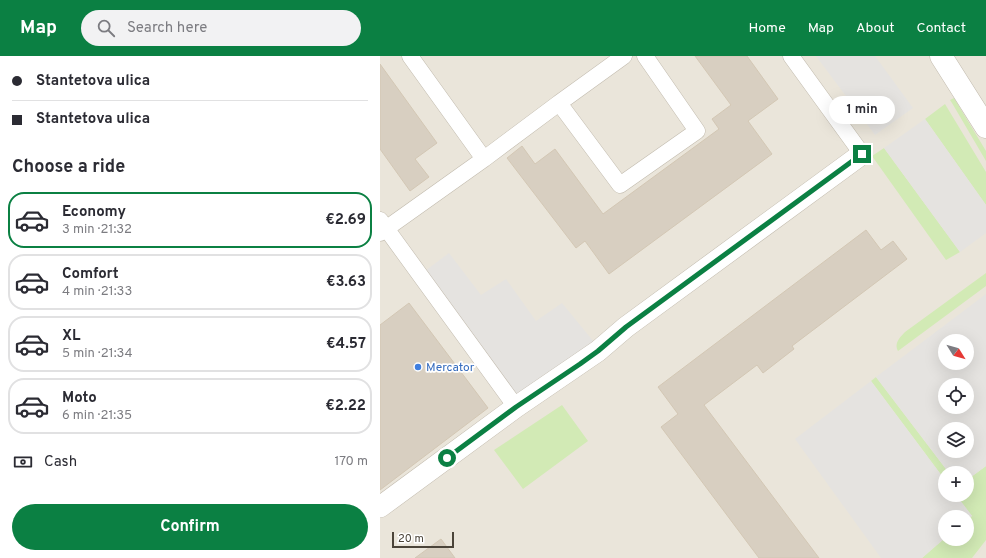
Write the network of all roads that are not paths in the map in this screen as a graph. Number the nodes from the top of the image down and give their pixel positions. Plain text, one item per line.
1 (410, 56) edge
2 (624, 56) edge
3 (645, 56) edge
4 (791, 56) edge
5 (941, 56) edge
6 (559, 103) junction
7 (986, 127) edge
8 (862, 154) joint
9 (484, 159) junction
10 (382, 227) edge
11 (516, 407) junction
12 (380, 507) edge

1 - 9 street
2 - 6 street
3 - 6 street
4 - 8 street
5 - 7 street
6 - 9 street
8 - 11 street
9 - 10 street
10 - 11 street
11 - 12 street

